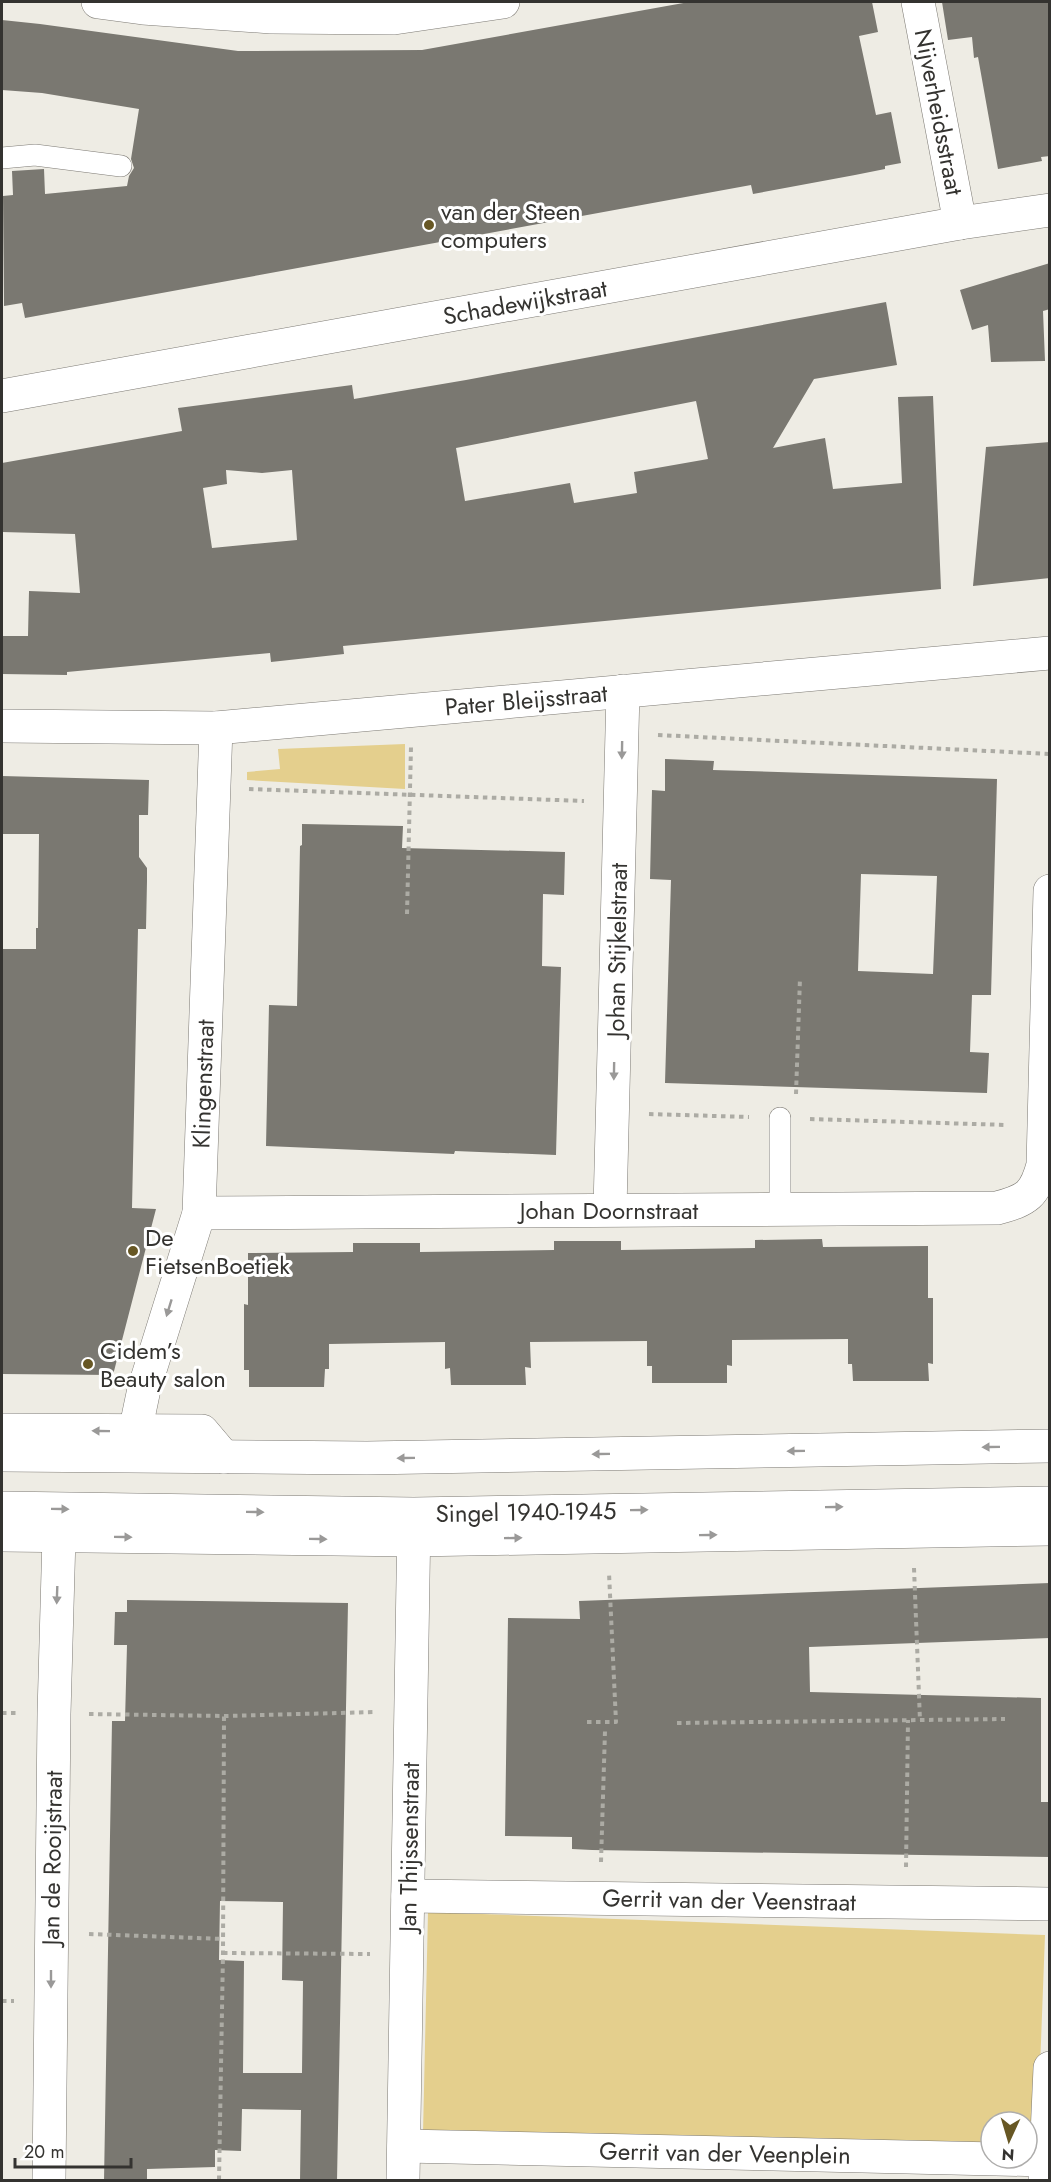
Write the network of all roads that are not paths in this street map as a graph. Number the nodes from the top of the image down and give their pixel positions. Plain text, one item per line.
1 (98, 2) edge
2 (503, 2) edge
3 (918, 2) edge
4 (2, 158) edge
5 (121, 166) dead end
6 (1050, 210) edge
7 (960, 223) junction
8 (2, 396) edge
9 (1050, 653) edge
10 (623, 691) junction
11 (2, 726) edge
12 (216, 728) junction
13 (1050, 891) edge
14 (788, 1118) road end
15 (610, 1209) junction
16 (780, 1209) junction
17 (199, 1213) junction
18 (2, 1430) edge
19 (135, 1432) junction
20 (1050, 1446) edge
21 (2, 1455) edge
22 (224, 1457) junction
23 (1050, 1503) edge
24 (2, 1508) edge
25 (414, 1527) junction
26 (1050, 1529) edge
27 (2, 1535) edge
28 (59, 1536) junction
29 (408, 1896) junction
30 (1050, 1904) edge
31 (1050, 2068) edge
32 (404, 2146) junction
33 (1046, 2170) edge
34 (49, 2181) edge
35 (403, 2181) edge

1 - 2 street
3 - 7 street, Nijverheidsstraat
4 - 5 lane
6 - 7 street, Schadewijkstraat
7 - 8 street, Schadewijkstraat
9 - 10 street, Pater Bleijsstraat
10 - 12 street, Pater Bleijsstraat
10 -> 15 street, Johan Stijkelstraat
11 - 12 street, Pater Bleijsstraat
12 - 17 street, Klingenstraat
13 - 16 street, Johan Doornstraat
14 - 16 lane
15 - 16 street, Johan Doornstraat
15 - 17 street, Johan Doornstraat
17 -> 19 street, Klingenstraat
19 -> 18 street
19 - 22 street
20 -> 22 street
21 - 22 street
25 -> 23 street, Singel 1940-1945
24 -> 25 street, Singel 1940-1945
25 -> 26 street, Singel 1940-1945
28 -> 25 street, Singel 1940-1945
25 - 29 street, Jan Thijssenstraat
27 - 28 street, Singel 1940-1945
28 -> 34 street, Jan de Rooijstraat
29 - 30 street, Gerrit van der Veenstraat
29 - 32 street, Jan Thijssenstraat
31 - 33 street
32 - 33 street, Gerrit van der Veenplein
32 - 35 street, Jan Thijssenstraat

